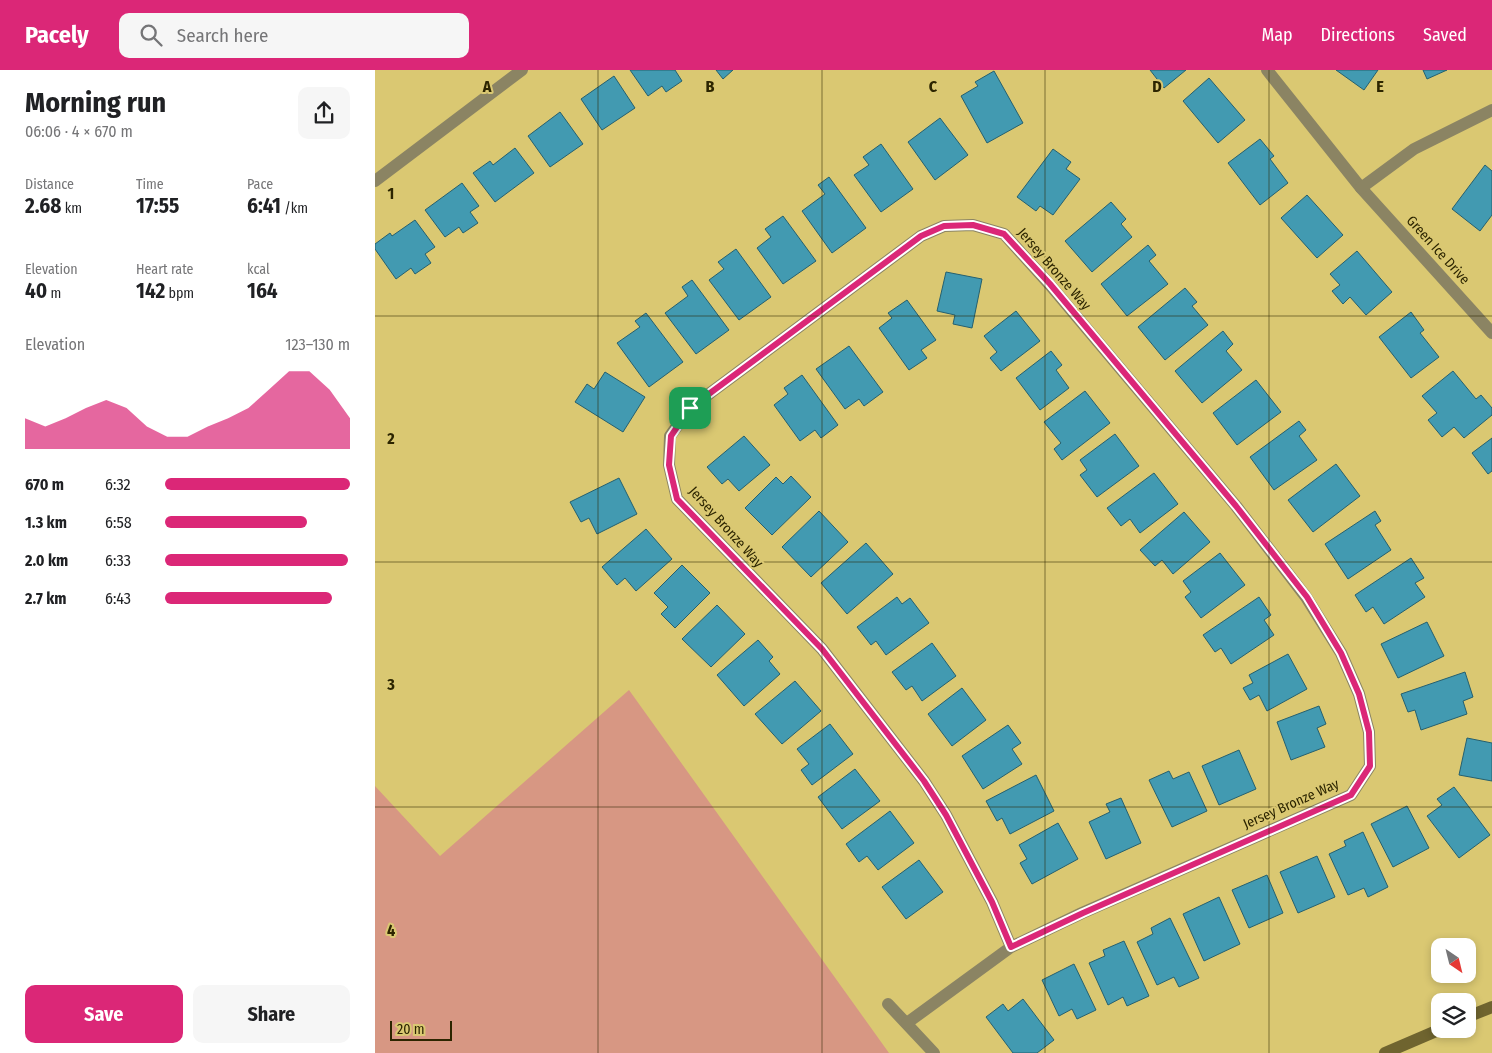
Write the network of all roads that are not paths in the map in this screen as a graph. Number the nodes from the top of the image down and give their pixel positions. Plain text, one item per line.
1 (522, 70) edge
2 (1267, 70) edge
3 (1492, 110) edge
4 (375, 181) edge
5 (1361, 188) junction
6 (1492, 333) edge
7 (1011, 947) junction
8 (888, 1004) dead end
9 (1492, 1007) edge
10 (1476, 1014) edge
11 (907, 1023) junction
12 (1431, 1033) edge
13 (934, 1053) edge
14 (1385, 1053) edge

1 - 4 street
2 - 5 street, Green Ice Drive
3 - 5 street
5 - 6 street, Green Ice Drive
7 - 7 street, Jersey Bronze Way
7 - 11 street, Jersey Bronze Way
8 - 11 street
9 - 10 main road
11 - 13 street
12 - 14 main road

